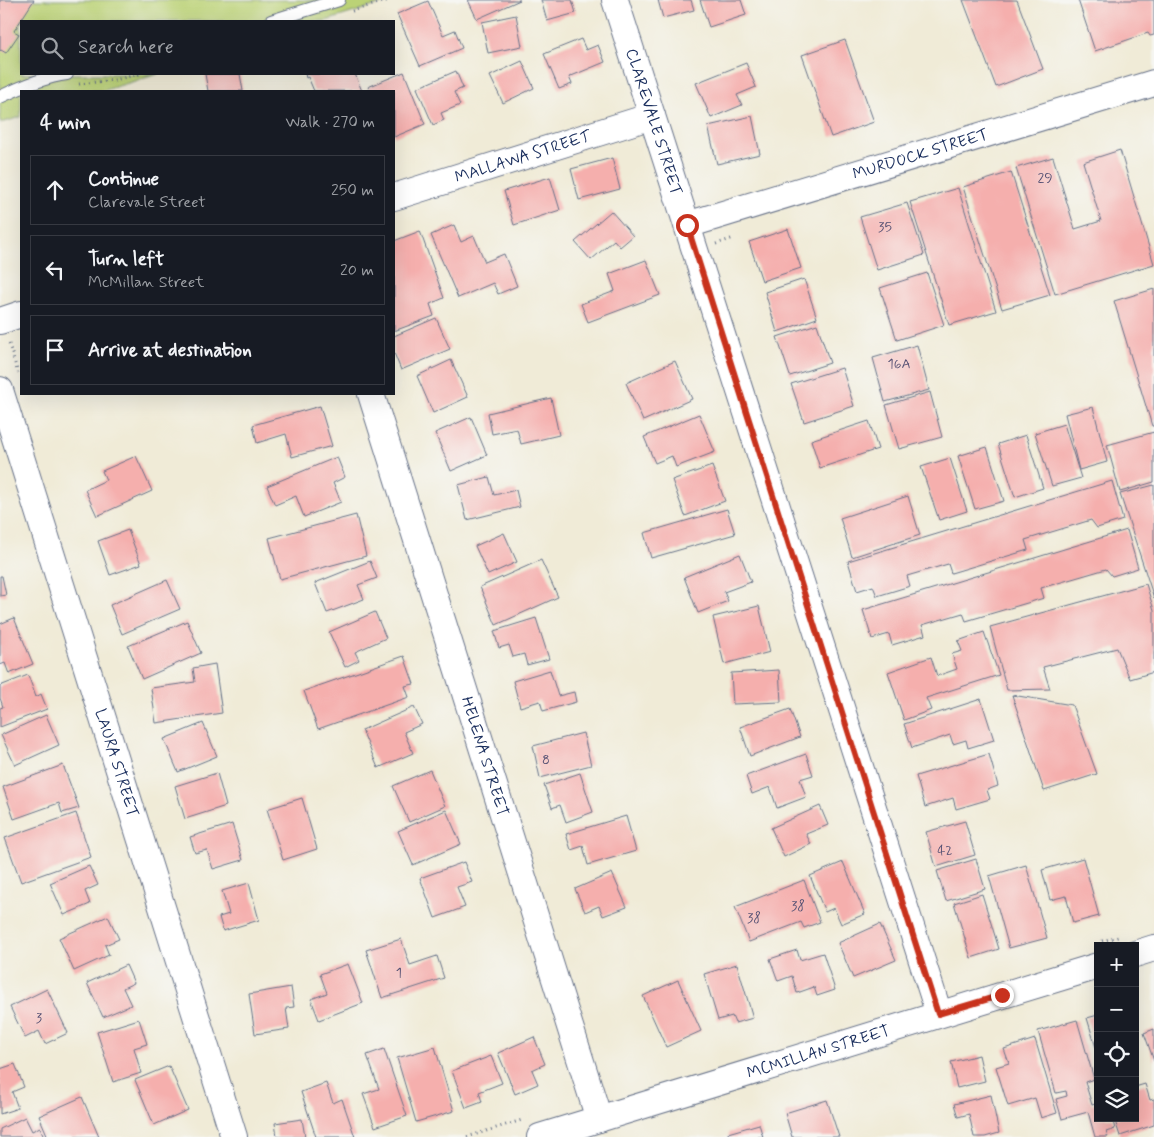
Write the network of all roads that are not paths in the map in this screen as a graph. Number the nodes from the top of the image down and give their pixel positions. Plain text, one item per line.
1 (339, 0) edge
2 (615, 0) edge
3 (274, 20) edge
4 (58, 75) edge
5 (1154, 83) edge
6 (0, 97) edge
7 (652, 116) junction
8 (395, 197) edge
9 (687, 225) junction
10 (20, 315) edge
11 (4, 331) edge
12 (9, 383) edge
13 (371, 395) edge
14 (1154, 948) edge
15 (1139, 953) edge
16 (1094, 967) edge
17 (938, 1014) junction
18 (599, 1119) junction
19 (234, 1137) edge
20 (540, 1137) edge

1 - 3 lane
2 - 7 street, CLAREVALE STREET
4 - 6 lane
5 - 9 street, MURDOCK STREET
7 - 8 street, MALLAWA STREET
7 - 9 street, CLAREVALE STREET
9 - 17 street, CLAREVALE STREET
10 - 11 street
12 - 19 street, LAURA STREET
13 - 18 street, HELENA STREET
14 - 15 street
16 - 17 street, MCMILLAN STREET
17 - 18 street, MCMILLAN STREET
18 - 20 street, MCMILLAN STREET

